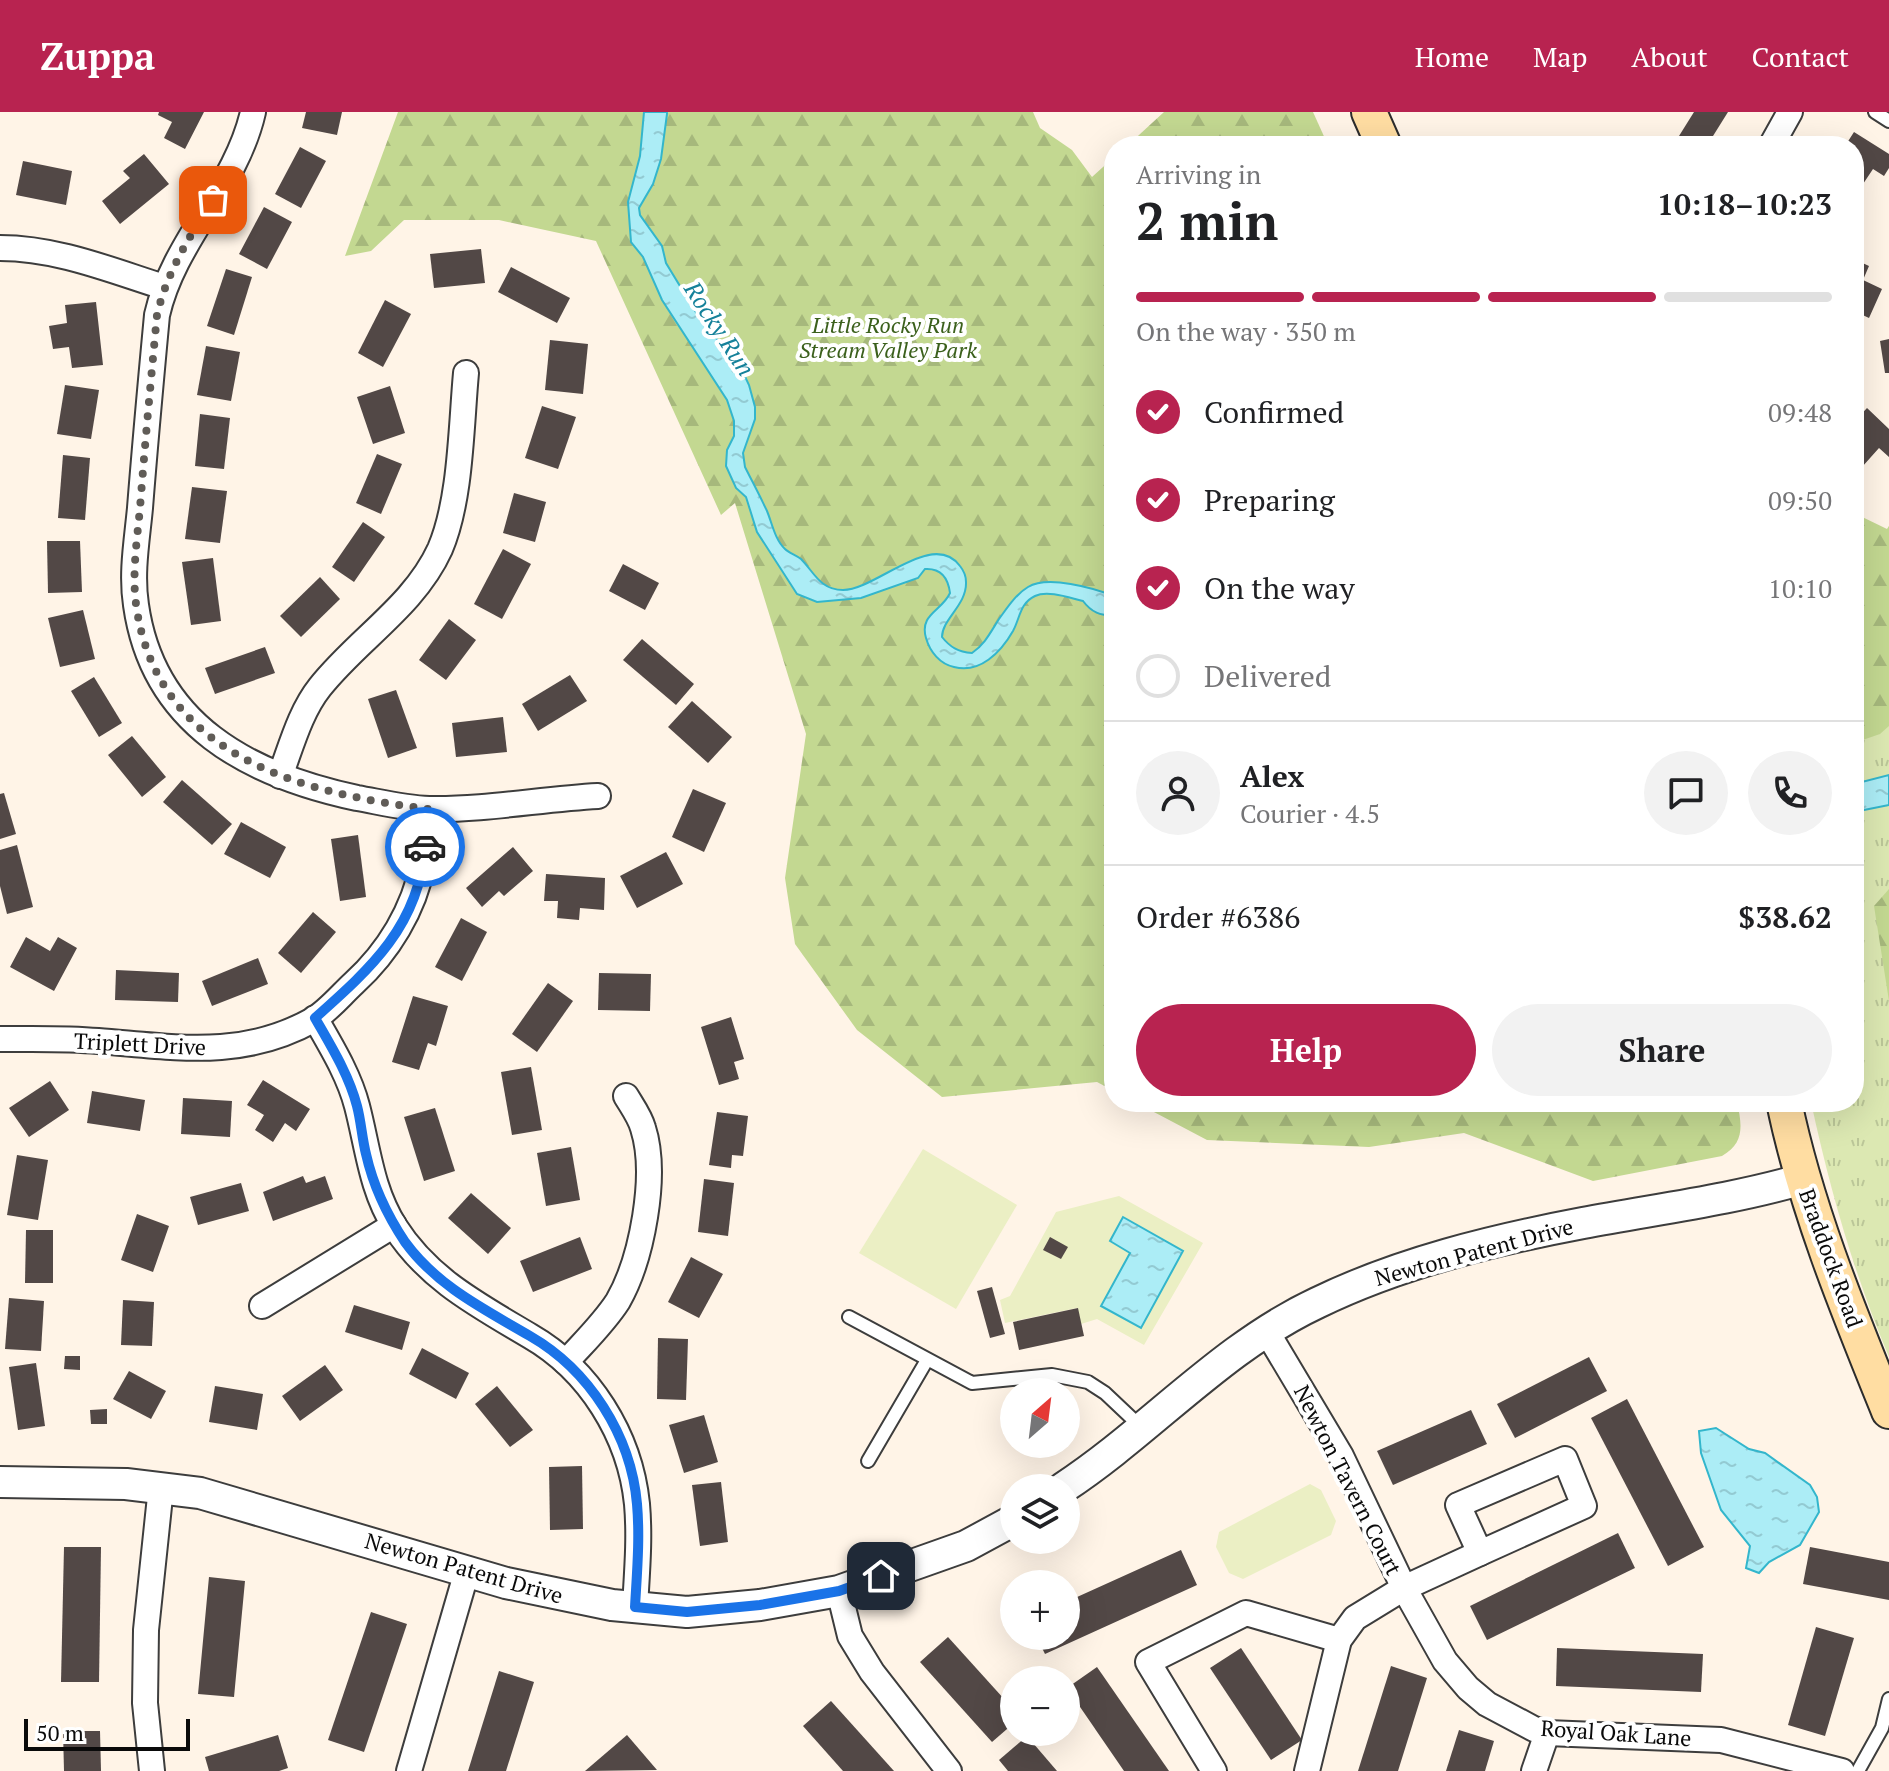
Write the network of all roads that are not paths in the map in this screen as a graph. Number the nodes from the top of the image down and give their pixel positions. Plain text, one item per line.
1 (253, 112) edge
2 (1369, 112) edge
3 (1790, 112) edge
4 (1875, 112) edge
5 (1889, 121) edge
6 (1380, 136) edge
7 (1777, 136) edge
8 (0, 248) edge
9 (164, 287) junction
10 (466, 373) dead end
11 (280, 776) junction
12 (598, 796) dead end
13 (428, 809) junction
14 (315, 1018) junction
15 (0, 1039) edge
16 (626, 1096) dead end
17 (1786, 1112) edge
18 (1803, 1179) junction
19 (394, 1225) junction
20 (262, 1306) dead end
21 (849, 1317) dead end
22 (1267, 1332) junction
23 (927, 1360) junction
24 (566, 1362) junction
25 (1889, 1411) edge
26 (1141, 1427) junction
27 (868, 1461) dead end
28 (1080, 1477) edge
29 (0, 1482) edge
30 (161, 1487) junction
31 (1000, 1528) edge
32 (1480, 1553) junction
33 (467, 1571) junction
34 (1404, 1588) junction
35 (839, 1591) junction
36 (635, 1607) junction
37 (1339, 1640) junction
38 (1889, 1699) edge
39 (1886, 1729) edge
40 (1547, 1733) junction
41 (152, 1771) edge
42 (409, 1771) edge
43 (949, 1771) edge
44 (1214, 1771) edge
45 (1307, 1771) edge
46 (1534, 1771) edge
47 (1842, 1771) edge
48 (1858, 1771) edge

1 - 9 street
2 - 6 main road
3 - 7 street
4 - 5 lane
8 - 9 street
9 - 11 street
10 - 11 street
11 - 13 street
12 - 13 street
13 - 14 street, Triplett Drive
14 - 15 street, Triplett Drive
14 - 19 street
16 - 24 street
17 - 18 main road, Braddock Road
18 - 22 street, Newton Patent Drive
18 - 25 main road, Braddock Road
19 - 20 street
19 - 24 street
21 - 23 lane
22 - 26 street, Newton Patent Drive
22 - 34 street, Newton Tavern Court
23 - 26 lane
23 - 27 lane
24 - 36 street
26 - 28 street, Newton Patent Drive
29 - 30 street, Newton Patent Drive
30 - 33 street, Newton Patent Drive
30 - 41 street
31 - 35 street, Newton Patent Drive
32 - 32 street
32 - 34 street
33 - 36 street, Newton Patent Drive
33 - 42 street
34 - 37 street
34 - 40 street, Royal Oak Lane
35 - 36 street, Newton Patent Drive
35 - 43 street
37 - 44 street
37 - 45 street
38 - 39 lane
39 - 48 lane
40 - 46 street
40 - 47 street, Royal Oak Lane

